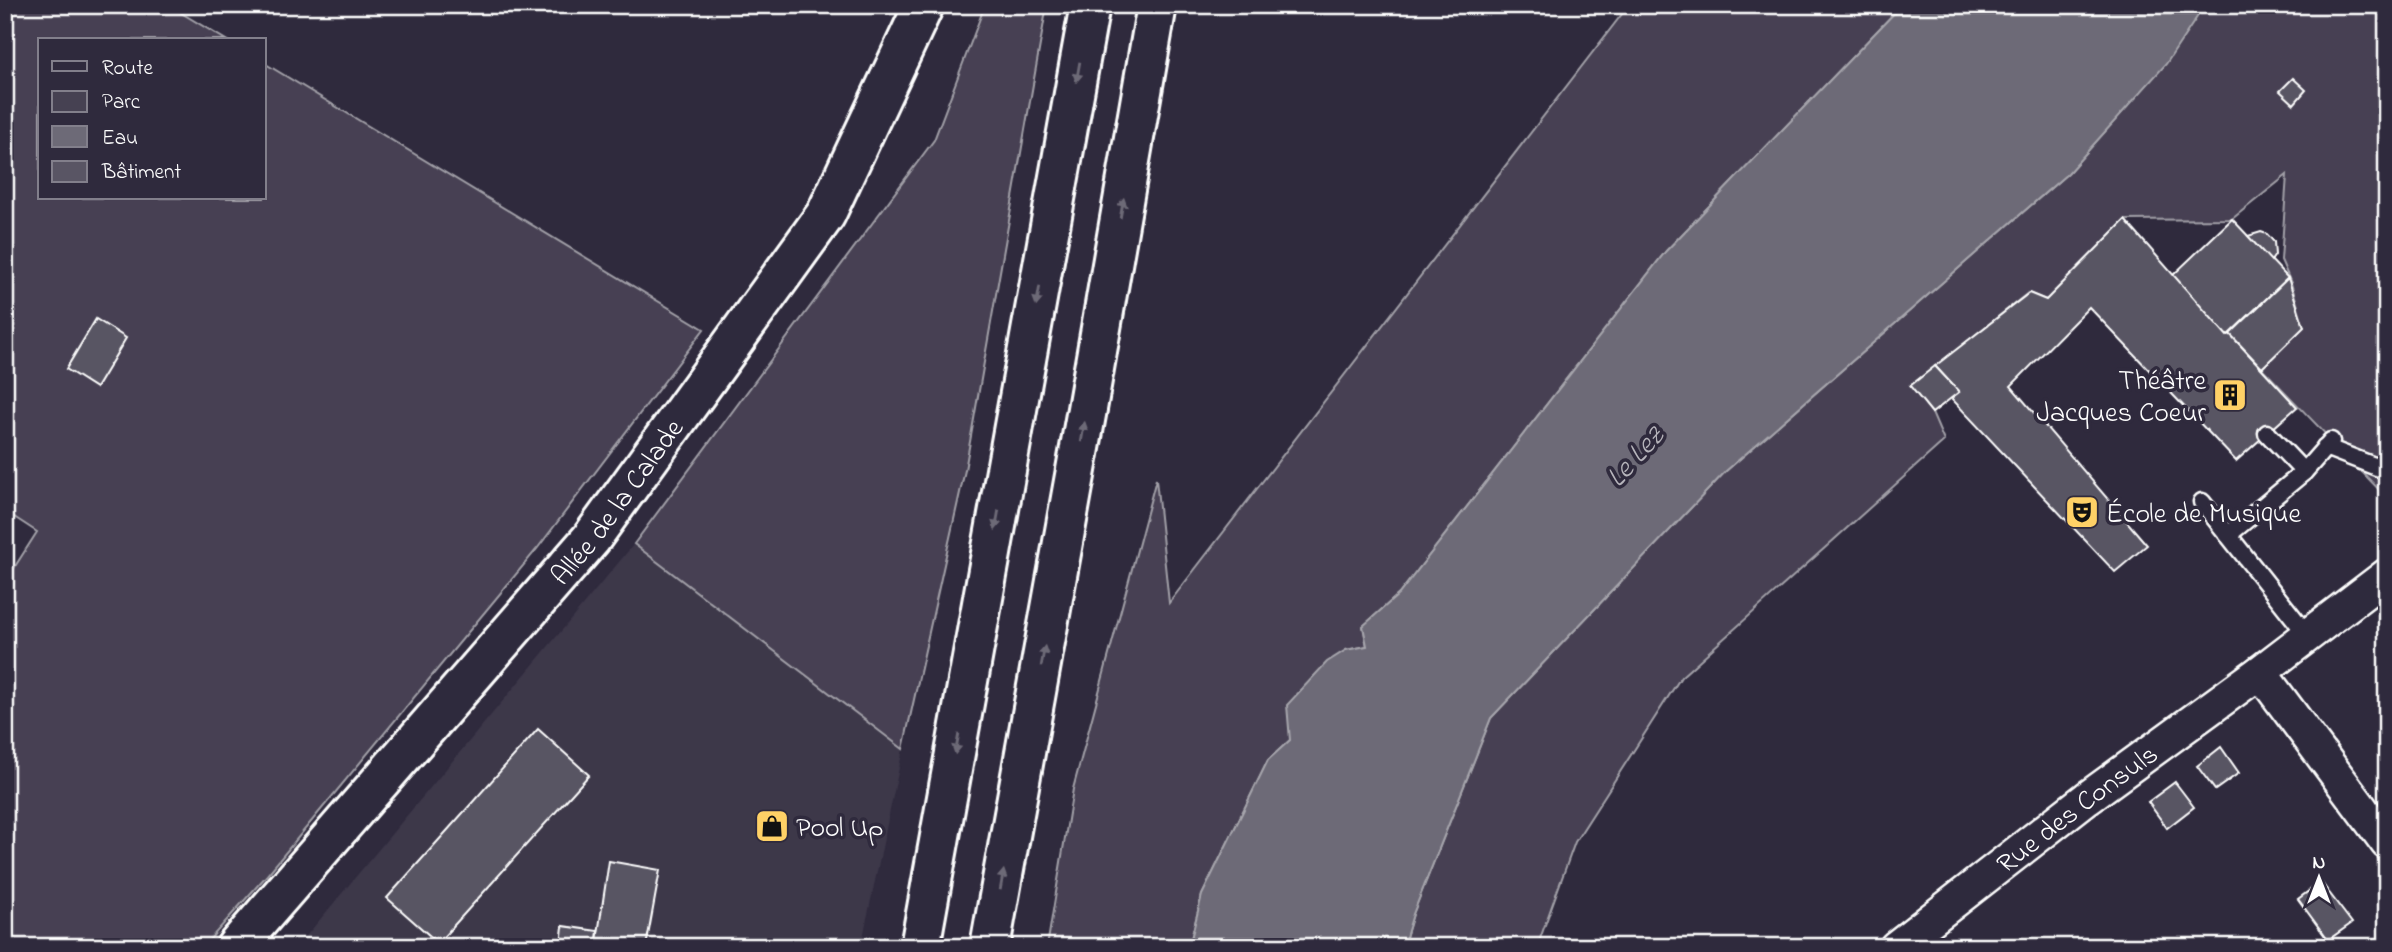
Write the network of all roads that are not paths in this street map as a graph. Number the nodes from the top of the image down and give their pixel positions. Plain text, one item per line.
1 (924, 5) edge
2 (1090, 5) edge
3 (1157, 5) edge
4 (2267, 433) dead end
5 (2387, 471) edge
6 (2304, 472) junction
7 (2202, 502) dead end
8 (2228, 535) junction
9 (2387, 575) edge
10 (2308, 636) junction
11 (2260, 672) junction
12 (2387, 843) edge
13 (236, 947) edge
14 (920, 947) edge
15 (990, 947) edge
16 (1896, 947) edge

1 - 13 main road, Allée de la Calade
2 -> 14 main road
15 -> 3 main road
4 - 6 lane
5 - 6 lane
6 - 8 lane
7 - 8 lane
8 - 10 lane
9 - 10 street, Rue des Consuls
10 - 11 street, Rue des Consuls
11 - 12 street
11 - 16 street, Rue des Consuls

